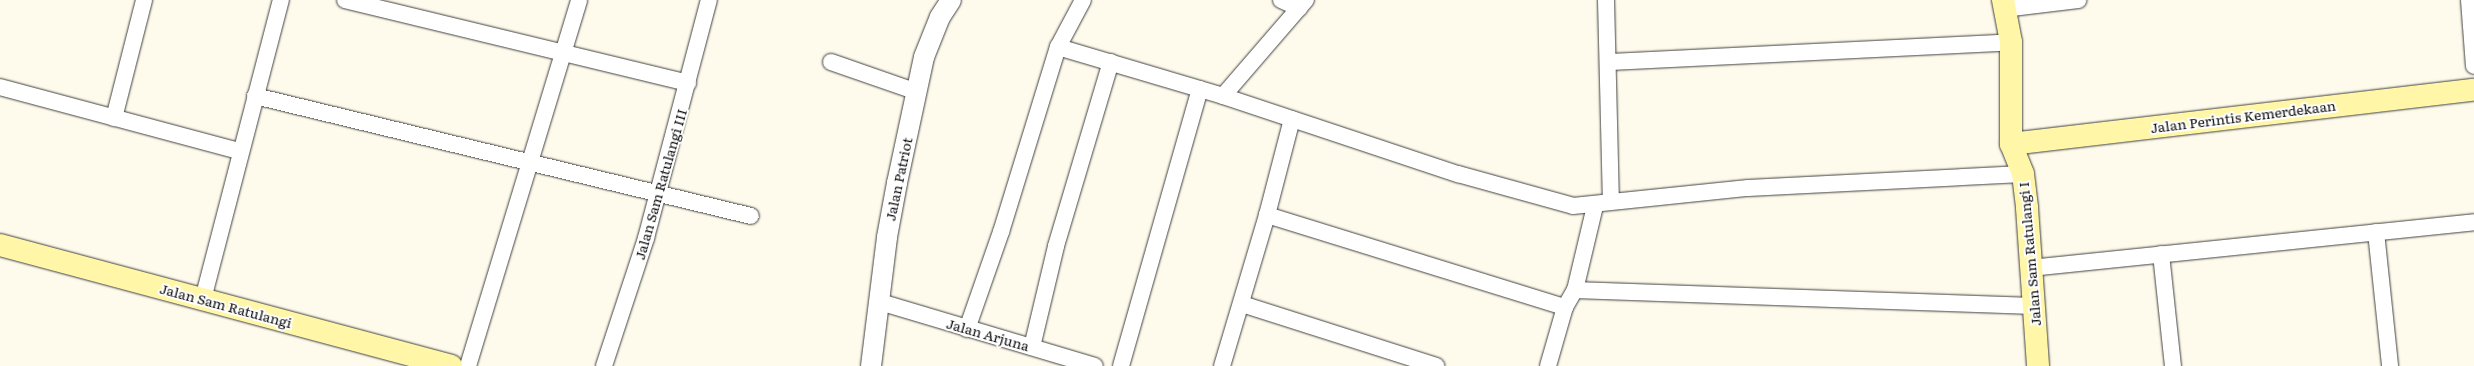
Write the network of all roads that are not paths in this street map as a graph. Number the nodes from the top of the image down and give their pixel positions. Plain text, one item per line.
1 (144, 0) edge
2 (281, 0) edge
3 (345, 0) edge
4 (579, 0) edge
5 (709, 0) edge
6 (952, 0) edge
7 (1083, 0) edge
8 (1281, 0) edge
9 (1606, 0) edge
10 (2078, 0) edge
11 (2469, 0) edge
12 (1303, 4) edge
13 (2003, 5) edge
14 (2011, 42) junction
15 (1058, 47) junction
16 (564, 53) junction
17 (831, 62) dead end
18 (1111, 62) junction
19 (1608, 62) junction
20 (2474, 66) edge
21 (688, 83) junction
22 (0, 87) edge
23 (1200, 89) junction
24 (2474, 90) edge
25 (917, 92) junction
26 (254, 96) junction
27 (1223, 96) junction
28 (114, 118) junction
29 (1292, 119) junction
30 (2012, 144) junction
31 (239, 151) junction
32 (528, 164) junction
33 (2023, 174) junction
34 (659, 191) junction
35 (1611, 201) junction
36 (1595, 206) junction
37 (1267, 215) junction
38 (752, 216) dead end
39 (2474, 222) edge
40 (2376, 232) junction
41 (0, 245) edge
42 (2161, 254) junction
43 (2031, 268) junction
44 (1575, 290) junction
45 (203, 299) junction
46 (880, 302) junction
47 (1242, 304) junction
48 (2033, 306) junction
49 (1565, 307) junction
50 (967, 329) junction
51 (1032, 347) junction
52 (452, 366) edge
53 (468, 366) edge
54 (604, 366) edge
55 (871, 366) edge
56 (1095, 366) edge
57 (1121, 366) edge
58 (1222, 366) edge
59 (1436, 366) edge
60 (1548, 366) edge
61 (2038, 366) edge
62 (2173, 366) edge
63 (2390, 366) edge

1 - 28 street
2 - 26 street
3 - 16 street
4 - 16 street
5 - 21 street, Jalan Sam Ratulangi III
6 - 25 street, Jalan Patriot
7 - 15 street
8 - 12 street
9 - 19 street
10 - 13 street
11 - 20 street
12 - 27 street
13 - 14 main road, Jalan Sam Ratulangi I
14 - 19 street
14 - 30 main road, Jalan Sam Ratulangi I
15 - 18 street
15 - 50 street
16 - 21 street
16 - 32 street
17 - 25 street
18 - 23 street
18 - 51 street
19 - 35 street
21 - 34 street, Jalan Sam Ratulangi III
22 - 28 street
23 - 27 street
23 - 57 street
24 - 30 main road, Jalan Perintis Kemerdekaan
25 - 46 street, Jalan Patriot
26 - 31 street
26 - 32 street
27 - 29 street
28 - 31 street
29 - 36 street
29 - 37 street
30 - 33 main road, Jalan Sam Ratulangi I
31 - 45 street
32 - 34 street
32 - 53 street
33 - 35 street
33 - 43 main road, Jalan Sam Ratulangi I
34 - 38 street
34 - 54 street, Jalan Sam Ratulangi III
35 - 36 street
36 - 44 street
37 - 47 street
37 - 49 street
39 - 40 street
40 - 42 street
40 - 63 street
41 - 45 main road, Jalan Sam Ratulangi
42 - 43 street
42 - 62 street
43 - 48 main road, Jalan Sam Ratulangi I
44 - 48 street
44 - 49 street
45 - 52 main road, Jalan Sam Ratulangi
46 - 50 street, Jalan Arjuna
46 - 55 street, Jalan Patriot
47 - 58 street
47 - 59 street
48 - 61 main road, Jalan Sam Ratulangi I
49 - 60 street
50 - 51 street, Jalan Arjuna
51 - 56 street, Jalan Arjuna

